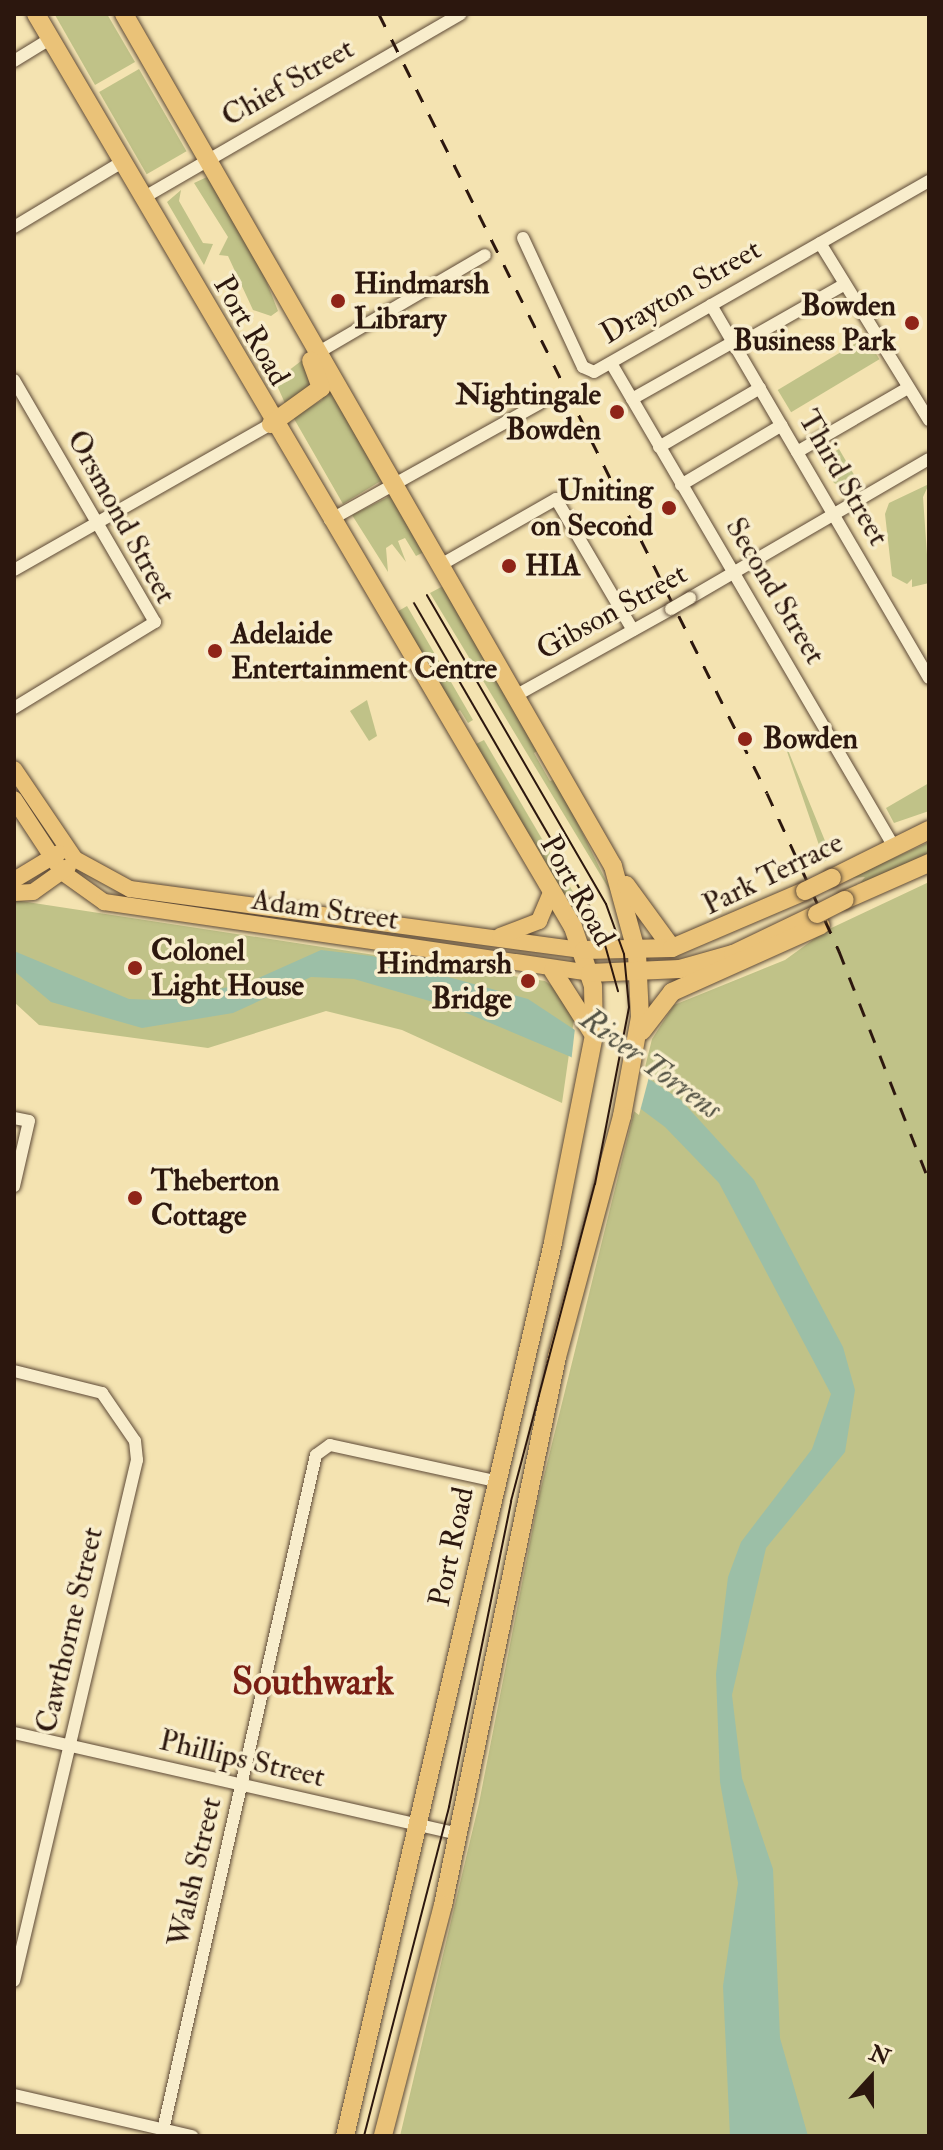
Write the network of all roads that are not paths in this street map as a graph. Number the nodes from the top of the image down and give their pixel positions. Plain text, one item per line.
1 (36, 14) edge
2 (124, 14) edge
3 (459, 14) edge
4 (50, 39) junction
5 (14, 61) edge
6 (208, 159) junction
7 (122, 162) junction
8 (927, 187) edge
9 (143, 198) junction
10 (14, 227) edge
11 (523, 238) dead end
12 (820, 243) junction
13 (485, 255) dead end
14 (845, 284) junction
15 (711, 305) junction
16 (301, 320) junction
17 (734, 344) junction
18 (319, 352) junction
19 (611, 363) junction
20 (14, 380) edge
21 (760, 388) junction
22 (906, 389) junction
23 (929, 393) edge
24 (632, 399) junction
25 (915, 401) junction
26 (540, 403) dead end
27 (929, 420) edge
28 (271, 424) junction
29 (782, 425) junction
30 (659, 447) junction
31 (797, 452) junction
32 (929, 459) edge
33 (929, 467) edge
34 (396, 483) junction
35 (681, 485) junction
36 (835, 517) junction
37 (330, 520) junction
38 (97, 522) junction
39 (444, 563) junction
40 (14, 570) edge
41 (734, 574) junction
42 (633, 630) junction
43 (929, 678) edge
44 (515, 696) junction
45 (14, 708) edge
46 (14, 769) edge
47 (14, 799) edge
48 (929, 830) edge
49 (894, 847) junction
50 (70, 853) junction
51 (929, 863) edge
52 (57, 866) junction
53 (613, 866) junction
54 (929, 874) edge
55 (14, 880) edge
56 (14, 893) edge
57 (551, 893) junction
58 (847, 906) junction
59 (819, 920) junction
60 (495, 938) junction
61 (672, 948) junction
62 (584, 950) junction
63 (637, 954) junction
64 (553, 971) junction
65 (590, 973) junction
66 (639, 975) junction
67 (594, 1035) junction
68 (636, 1049) junction
69 (14, 1118) edge
70 (14, 1186) edge
71 (14, 1371) edge
72 (495, 1481) junction
73 (14, 1733) edge
74 (70, 1746) junction
75 (242, 1786) junction
76 (419, 1826) junction
77 (458, 1834) junction
78 (14, 1981) edge
79 (14, 2095) edge
80 (163, 2130) junction
81 (192, 2136) edge
82 (345, 2136) edge
83 (383, 2136) edge

1 - 4 highway, Port Road
2 - 6 highway, Port Road
3 - 6 street, Chief Street
4 - 5 street
4 - 7 highway, Port Road
6 - 9 street, Chief Street
6 - 16 highway, Port Road
7 - 9 highway, Port Road
7 - 10 street
8 - 12 street, Drayton Street
9 - 28 highway, Port Road
11 - 19 street, Drayton Street
12 - 14 street
12 - 15 street, Drayton Street
13 - 18 street
14 - 17 street
14 - 22 street
15 - 17 street, Third Street
15 - 19 street, Drayton Street
16 - 18 highway, Port Road
16 - 28 highway
17 - 21 street, Third Street
17 - 24 street
18 - 34 highway, Port Road
19 - 24 street, Second Street
20 - 38 street, Orsmond Street
21 - 29 street, Third Street
21 - 30 street
22 - 25 street
22 - 31 street
23 - 25 street
24 - 30 street, Second Street
25 - 27 street
26 - 34 street
28 - 37 highway, Port Road
28 - 38 street
29 - 31 street, Third Street
29 - 35 street
30 - 35 street, Second Street
31 - 36 street, Third Street
32 - 36 street, Gibson Street
33 - 36 street, Gibson Street
34 - 37 street
34 - 39 highway, Port Road
35 - 41 street, Second Street
36 - 41 street, Gibson Street
36 - 43 street, Third Street
37 - 57 highway, Port Road
38 - 40 street
38 - 45 street, Orsmond Street
39 - 42 street
39 - 44 highway, Port Road
41 - 42 street, Gibson Street, bridge
41 - 49 street, Second Street
42 - 44 street, Gibson Street
44 - 53 highway, Port Road
46 - 50 main road
47 - 52 main road
48 - 49 highway, Park Terrace
49 - 61 highway, Park Terrace, bridge
50 - 52 main road
50 - 60 main road, Adam Street
51 - 58 highway, Park Terrace
52 - 55 main road
52 - 56 main road
52 - 64 main road, Adam Street
53 - 61 highway
53 - 63 highway, Port Road
54 - 58 highway
57 - 60 main road
57 - 62 highway, Port Road
58 - 59 highway, Park Terrace, bridge
59 - 66 highway, Park Terrace
59 - 68 highway
60 - 62 main road, Adam Street
61 - 63 highway, Park Terrace
62 - 63 highway, Park Terrace
62 - 65 highway, Port Road
63 - 66 highway, Port Road
64 - 65 main road, Adam Street
64 - 67 highway
65 - 66 highway, Park Terrace
65 - 67 highway, Port Road
66 - 68 highway, Port Road
67 - 72 highway, Port Road
68 - 77 highway, Port Road
69 - 70 street
71 - 74 street, Cawthorne Street
72 - 75 street, Walsh Street
72 - 76 highway, Port Road
73 - 74 street, Phillips Street
74 - 75 street, Phillips Street
74 - 78 street, Cawthorne Street
75 - 76 street, Phillips Street
75 - 80 street, Walsh Street
76 - 77 street, Phillips Street
76 - 82 highway, Port Road
77 - 83 highway, Port Road
79 - 80 street
80 - 81 street

